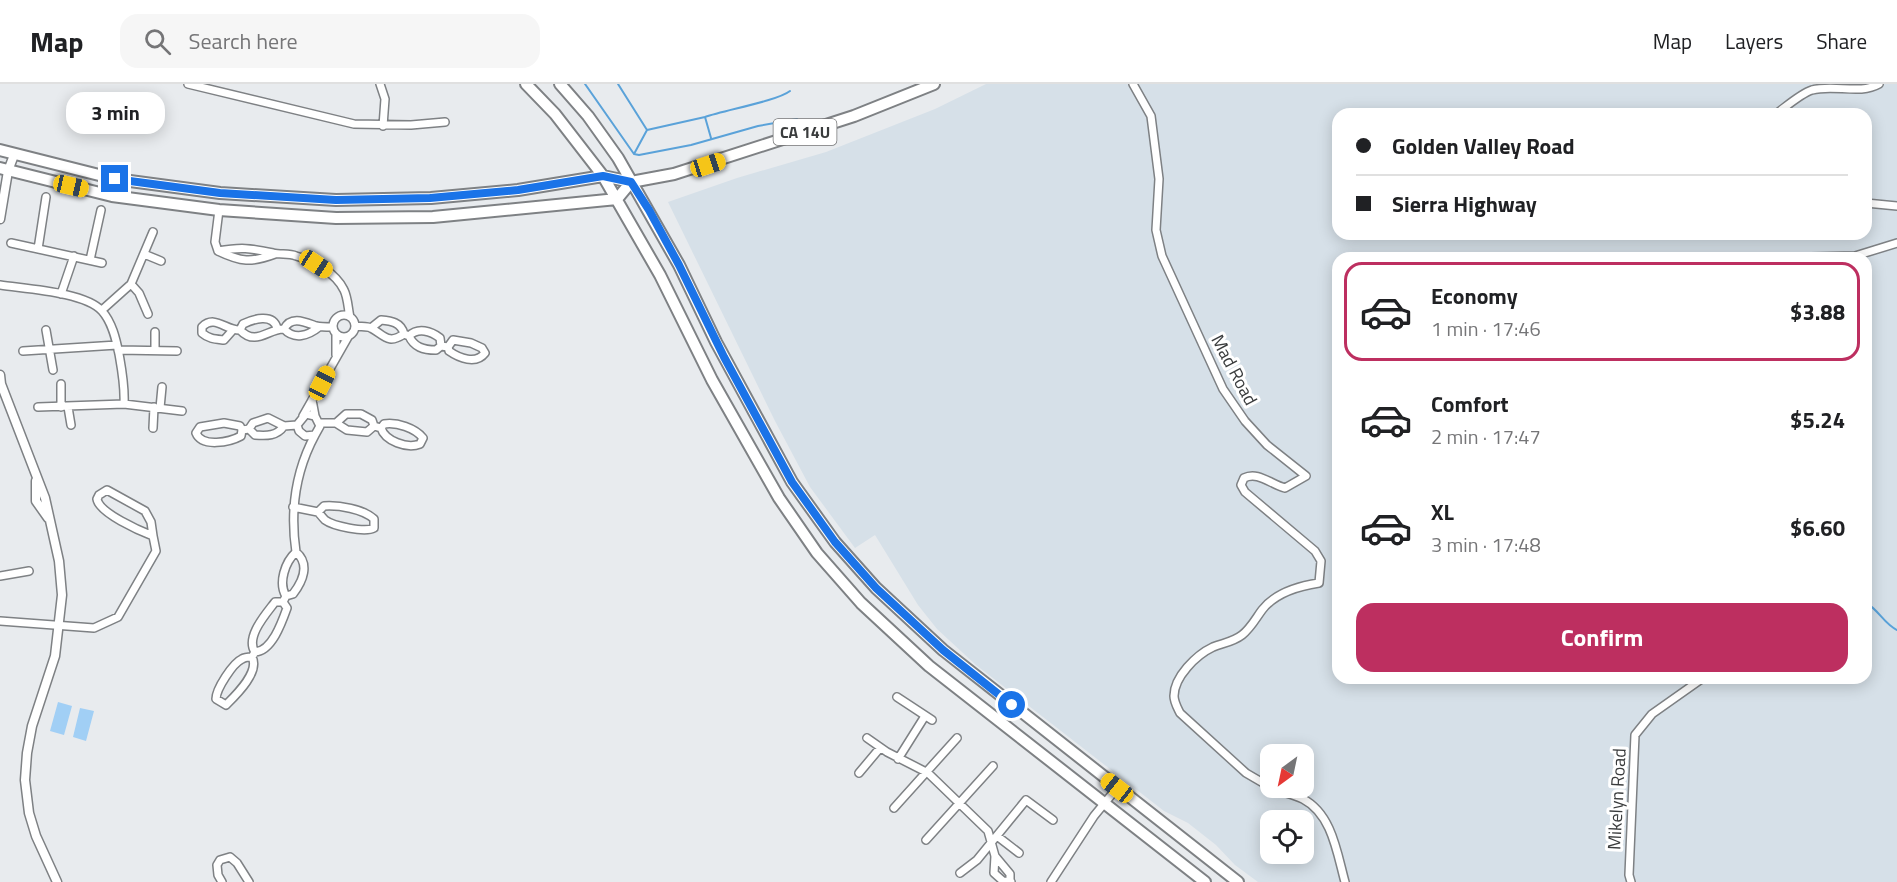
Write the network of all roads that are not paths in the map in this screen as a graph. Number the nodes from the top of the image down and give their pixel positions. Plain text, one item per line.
1 (188, 84) edge
2 (380, 84) edge
3 (526, 84) edge
4 (560, 84) edge
5 (934, 84) edge
6 (1133, 84) edge
7 (1879, 84) edge
8 (1784, 108) edge
9 (445, 122) dead end
10 (383, 126) junction
11 (0, 150) edge
12 (14, 154) junction
13 (4, 169) edge
14 (603, 176) junction
15 (631, 182) junction
16 (46, 197) dead end
17 (617, 199) junction
18 (1872, 204) edge
19 (1897, 206) edge
20 (101, 210) dead end
21 (219, 210) junction
22 (0, 219) edge
23 (153, 232) dead end
24 (11, 243) dead end
25 (1897, 243) edge
26 (38, 249) junction
27 (218, 251) junction
28 (1868, 252) edge
29 (144, 254) junction
30 (275, 254) junction
31 (74, 256) junction
32 (90, 260) junction
33 (161, 261) dead end
34 (102, 263) dead end
35 (131, 284) junction
36 (0, 285) edge
37 (61, 294) junction
38 (346, 304) junction
39 (102, 310) junction
40 (148, 314) dead end
41 (339, 317) junction
42 (350, 317) junction
43 (355, 326) junction
44 (319, 327) junction
45 (371, 328) junction
46 (281, 329) junction
47 (46, 330) dead end
48 (334, 330) junction
49 (155, 332) dead end
50 (406, 335) junction
51 (348, 337) junction
52 (445, 346) junction
53 (117, 347) junction
54 (51, 348) junction
55 (155, 350) junction
56 (23, 351) dead end
57 (177, 351) dead end
58 (336, 355) junction
59 (53, 370) dead end
60 (0, 375) edge
61 (61, 384) dead end
62 (162, 387) dead end
63 (312, 400) junction
64 (124, 404) junction
65 (38, 407) dead end
66 (65, 407) junction
67 (157, 408) junction
68 (182, 411) dead end
69 (303, 416) junction
70 (315, 416) junction
71 (320, 423) junction
72 (336, 423) junction
73 (297, 424) junction
74 (71, 425) dead end
75 (284, 426) junction
76 (377, 427) junction
77 (153, 428) dead end
78 (246, 430) junction
79 (315, 435) junction
80 (305, 436) junction
81 (308, 449) junction
82 (293, 507) junction
83 (318, 512) junction
84 (153, 536) junction
85 (296, 552) junction
86 (29, 571) dead end
87 (0, 576) edge
88 (285, 599) junction
89 (0, 622) edge
90 (58, 627) junction
91 (253, 655) junction
92 (1694, 684) edge
93 (897, 698) dead end
94 (924, 716) junction
95 (932, 720) dead end
96 (867, 738) dead end
97 (957, 738) dead end
98 (880, 748) junction
99 (898, 759) junction
100 (993, 766) dead end
101 (926, 772) junction
102 (859, 774) dead end
103 (1260, 781) edge
104 (1117, 788) junction
105 (1299, 798) edge
106 (961, 803) junction
107 (1103, 803) junction
108 (894, 808) dead end
109 (1053, 820) dead end
110 (994, 839) junction
111 (926, 840) dead end
112 (1019, 854) dead end
113 (995, 856) junction
114 (960, 873) dead end
115 (57, 882) edge
116 (222, 882) edge
117 (249, 882) edge
118 (1011, 882) edge
119 (1051, 882) edge
120 (1205, 882) edge
121 (1238, 882) edge
122 (1345, 882) edge
123 (1631, 882) edge

1 - 10 street
2 - 10 street
3 - 14 main road
4 - 15 main road
5 - 15 main road, CA 14U
6 - 103 street, Mad Road
7 - 8 street
9 - 10 street
11 - 12 main road, CA 14U
12 - 13 street
12 - 14 main road, CA 14U
13 - 21 main road
13 - 22 street
14 - 15 main road, CA 14U
14 - 17 main road
15 - 17 main road
15 - 104 main road
16 - 26 street
17 - 21 main road
17 - 107 main road
18 - 19 street
20 - 32 street
21 - 27 street
23 - 29 street
24 - 26 street
25 - 28 street
26 - 31 street
27 - 30 street
27 - 30 street
29 - 33 street
29 - 35 street
30 - 38 street
31 - 32 street
31 - 37 street
32 - 34 street
35 - 39 street
35 - 40 street
36 - 37 street
37 - 39 street
38 - 41 street
38 - 42 street
39 - 53 street
41 - 42 street
41 - 48 street
42 - 43 street
43 - 45 street
43 - 51 street
44 - 46 street
44 - 46 street
44 - 48 street
45 - 50 street
45 - 50 street
46 - 46 street
47 - 54 street
48 - 51 street
48 - 58 street
49 - 55 street
50 - 52 street
50 - 52 street
51 - 58 street
52 - 52 street
53 - 54 street
53 - 55 street
53 - 64 street
54 - 56 street
54 - 59 street
55 - 57 street
58 - 63 street
60 - 90 street
61 - 66 street
62 - 67 street
63 - 69 street
63 - 70 street
64 - 66 street
64 - 67 street
65 - 66 street
66 - 74 street
67 - 68 street
67 - 77 street
69 - 70 street
69 - 73 street
70 - 71 street
71 - 72 street
71 - 79 street
72 - 76 street
72 - 76 street
73 - 75 street
73 - 80 street
75 - 78 street
75 - 78 street
76 - 76 street
78 - 78 street
79 - 80 street
79 - 81 street
80 - 81 street
81 - 82 street
82 - 83 street
82 - 85 street
83 - 83 street
84 - 84 street
84 - 90 street
85 - 88 street
85 - 88 street
86 - 87 street
88 - 91 street
88 - 91 street
89 - 90 street
90 - 115 street
91 - 91 street
92 - 123 street, Mikelyn Road
93 - 94 street
94 - 95 street
94 - 99 street
96 - 98 street
97 - 101 street
98 - 99 street
98 - 102 street
99 - 101 street
100 - 106 street
101 - 106 street
101 - 108 street
104 - 107 street
104 - 121 main road
105 - 122 street, Mad Road
106 - 110 street
106 - 111 street
107 - 119 street
107 - 120 main road
109 - 110 street
110 - 112 street
110 - 113 street
110 - 114 street
113 - 118 street
113 - 118 street
116 - 117 street

